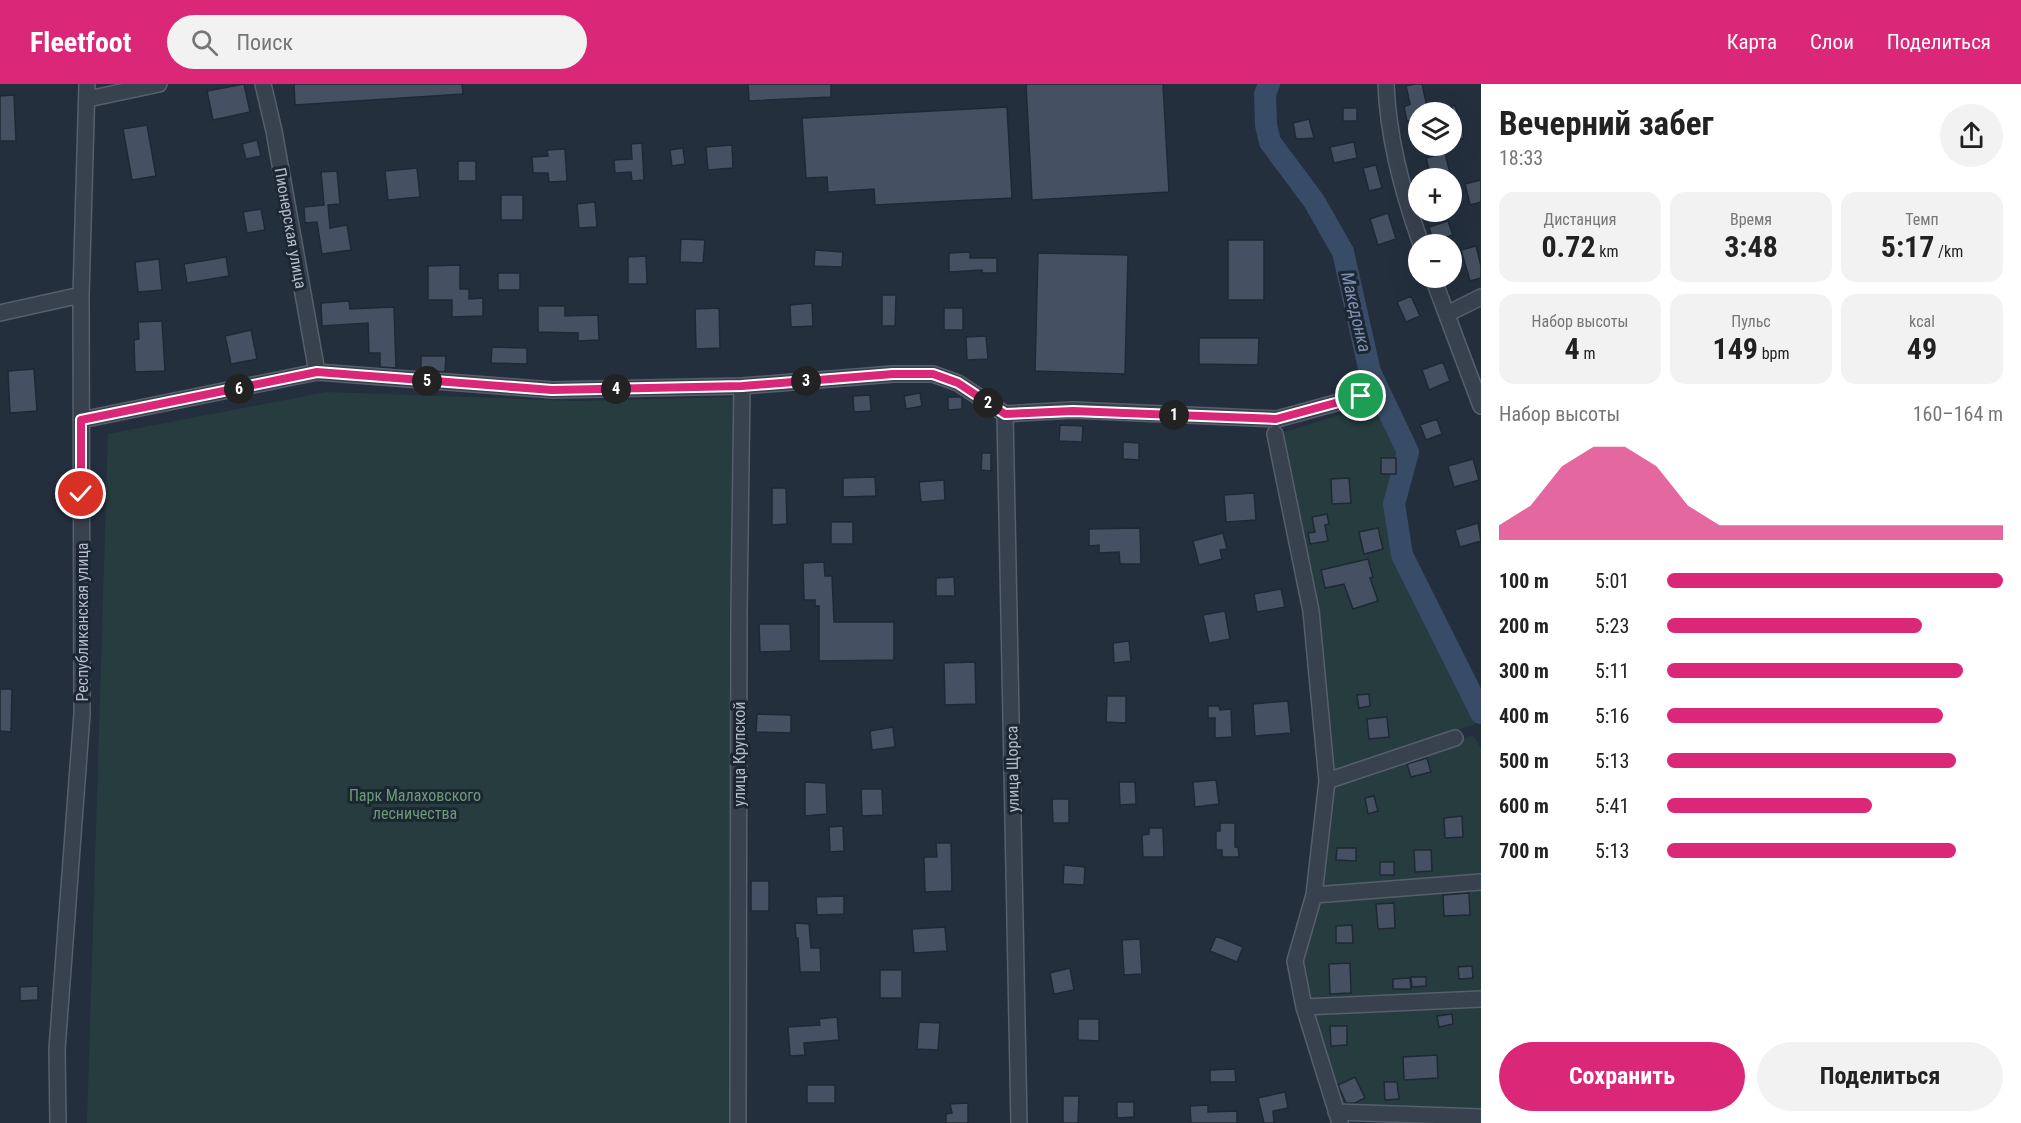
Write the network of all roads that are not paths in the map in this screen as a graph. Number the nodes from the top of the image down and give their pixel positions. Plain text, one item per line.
1 (159, 84) edge
2 (263, 84) edge
3 (1386, 84) edge
4 (88, 92) edge
5 (1418, 234) edge
6 (1437, 288) edge
7 (81, 295) junction
8 (1481, 297) edge
9 (0, 313) edge
10 (1446, 314) junction
11 (317, 372) junction
12 (742, 386) junction
13 (1361, 396) dead end
14 (1481, 406) edge
15 (1005, 414) junction
16 (81, 420) junction
17 (1275, 434) dead end
18 (1455, 738) dead end
19 (1327, 781) junction
20 (1481, 882) edge
21 (1314, 895) junction
22 (1481, 999) edge
23 (1304, 1007) junction
24 (1338, 1117) edge
25 (1481, 1118) edge
26 (58, 1123) edge
27 (738, 1123) edge
28 (1019, 1123) edge

1 - 4 street
2 - 11 street, Пионерская улица
3 - 5 street
4 - 7 street, Республиканская улица
6 - 10 street
7 - 9 street
7 - 16 street, Республиканская улица
8 - 10 street
10 - 14 street
11 - 12 street
11 - 16 street
12 - 15 street
12 - 27 street, улица Крупской
13 - 15 street
15 - 28 street, улица Щорса
16 - 26 street, Республиканская улица
17 - 19 street
18 - 19 street
19 - 21 street
20 - 21 street
21 - 23 street
22 - 23 street
23 - 24 street
24 - 25 street

